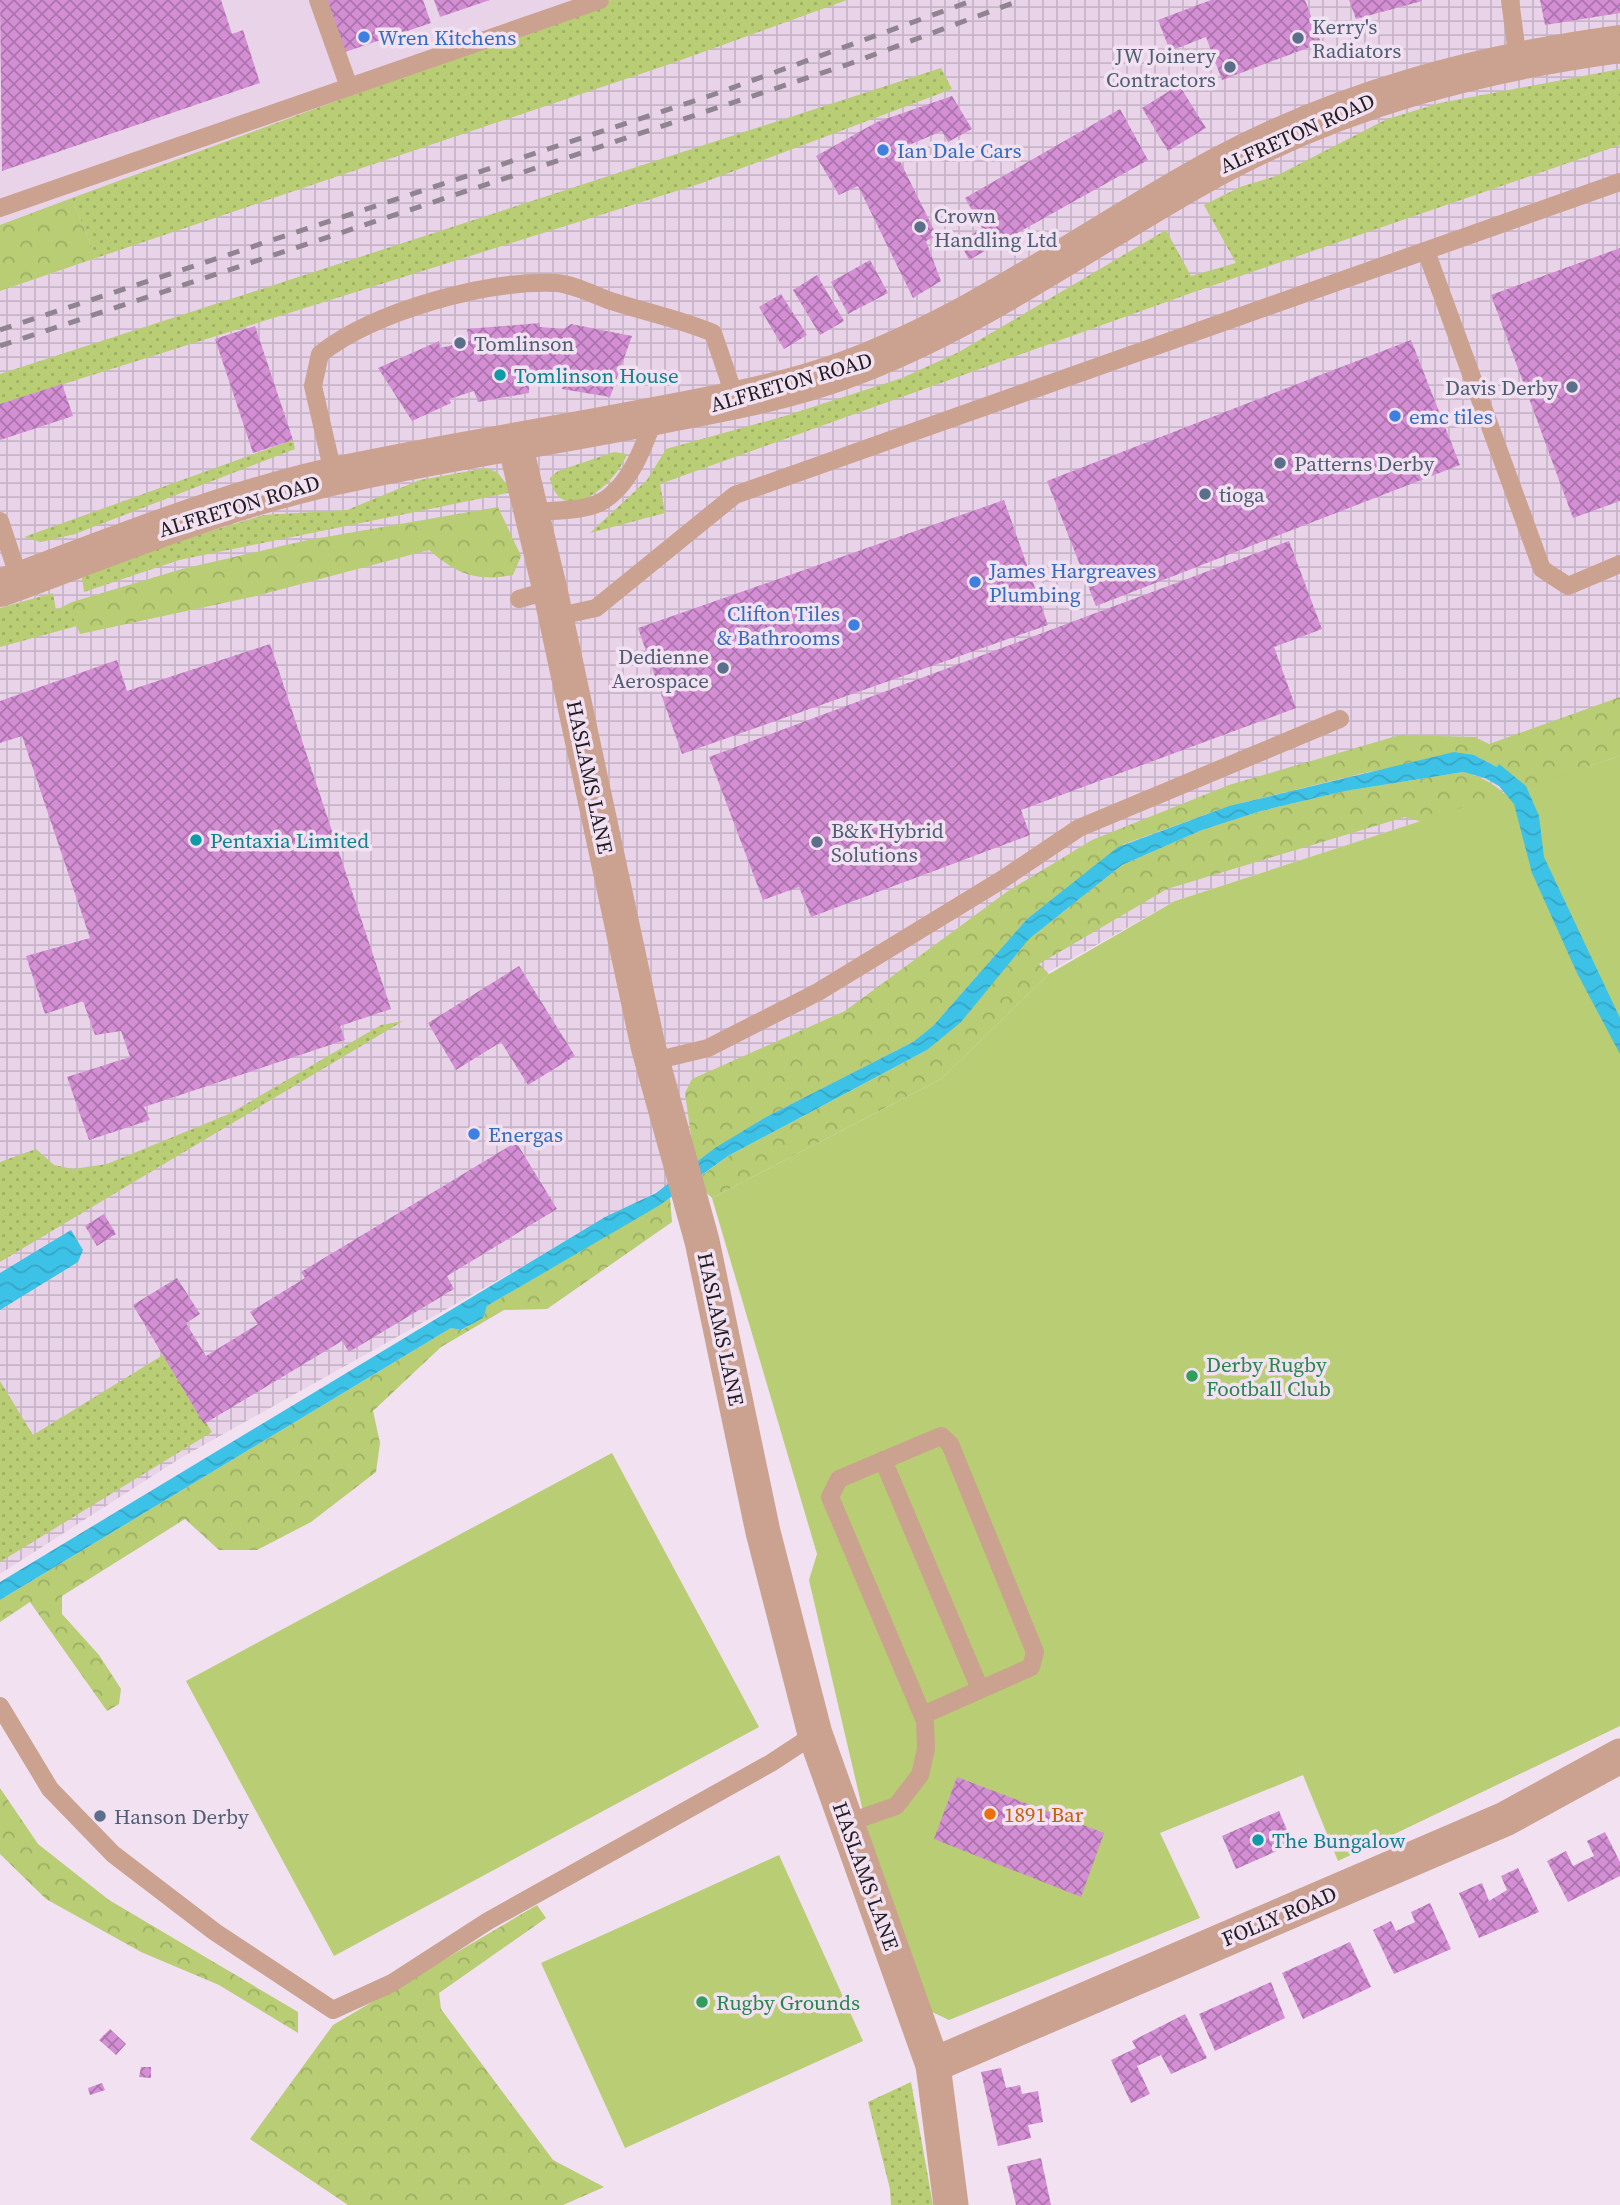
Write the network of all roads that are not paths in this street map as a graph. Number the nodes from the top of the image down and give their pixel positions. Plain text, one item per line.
1 (318, 0) edge
2 (600, 0) edge
3 (1510, 0) edge
4 (1620, 44) edge
5 (1518, 61) junction
6 (349, 87) junction
7 (1620, 182) edge
8 (0, 208) edge
9 (1426, 251) junction
10 (736, 400) junction
11 (655, 416) junction
12 (515, 444) junction
13 (334, 477) junction
14 (531, 512) junction
15 (0, 521) edge
16 (1620, 564) edge
17 (10, 584) edge
18 (542, 602) junction
19 (1340, 719) dead end
20 (654, 1061) junction
21 (883, 1460) junction
22 (980, 1689) junction
23 (0, 1706) edge
24 (923, 1715) junction
25 (815, 1734) junction
26 (1620, 1756) edge
27 (847, 1823) junction
28 (933, 2065) junction
29 (951, 2205) edge

1 - 6 lane
2 - 6 lane
3 - 5 lane
4 - 5 street, ALFRETON ROAD
5 - 10 street, ALFRETON ROAD
6 - 8 lane
7 - 9 lane
9 - 16 lane
9 - 18 lane
10 - 11 street, ALFRETON ROAD
10 - 13 lane
11 - 12 street, ALFRETON ROAD
11 - 14 lane
12 - 13 street, ALFRETON ROAD
12 - 14 street, HASLAMS LANE
13 - 17 street, ALFRETON ROAD
14 - 18 street, HASLAMS LANE
15 - 17 lane
18 - 20 street, HASLAMS LANE
19 - 20 lane
20 - 25 street, HASLAMS LANE
21 - 22 lane
21 - 22 lane
21 - 24 lane
22 - 24 lane
23 - 25 lane
24 - 27 lane
25 - 27 street, HASLAMS LANE
26 - 28 street, FOLLY ROAD
27 - 28 street, HASLAMS LANE
28 - 29 street, HASLAMS LANE

